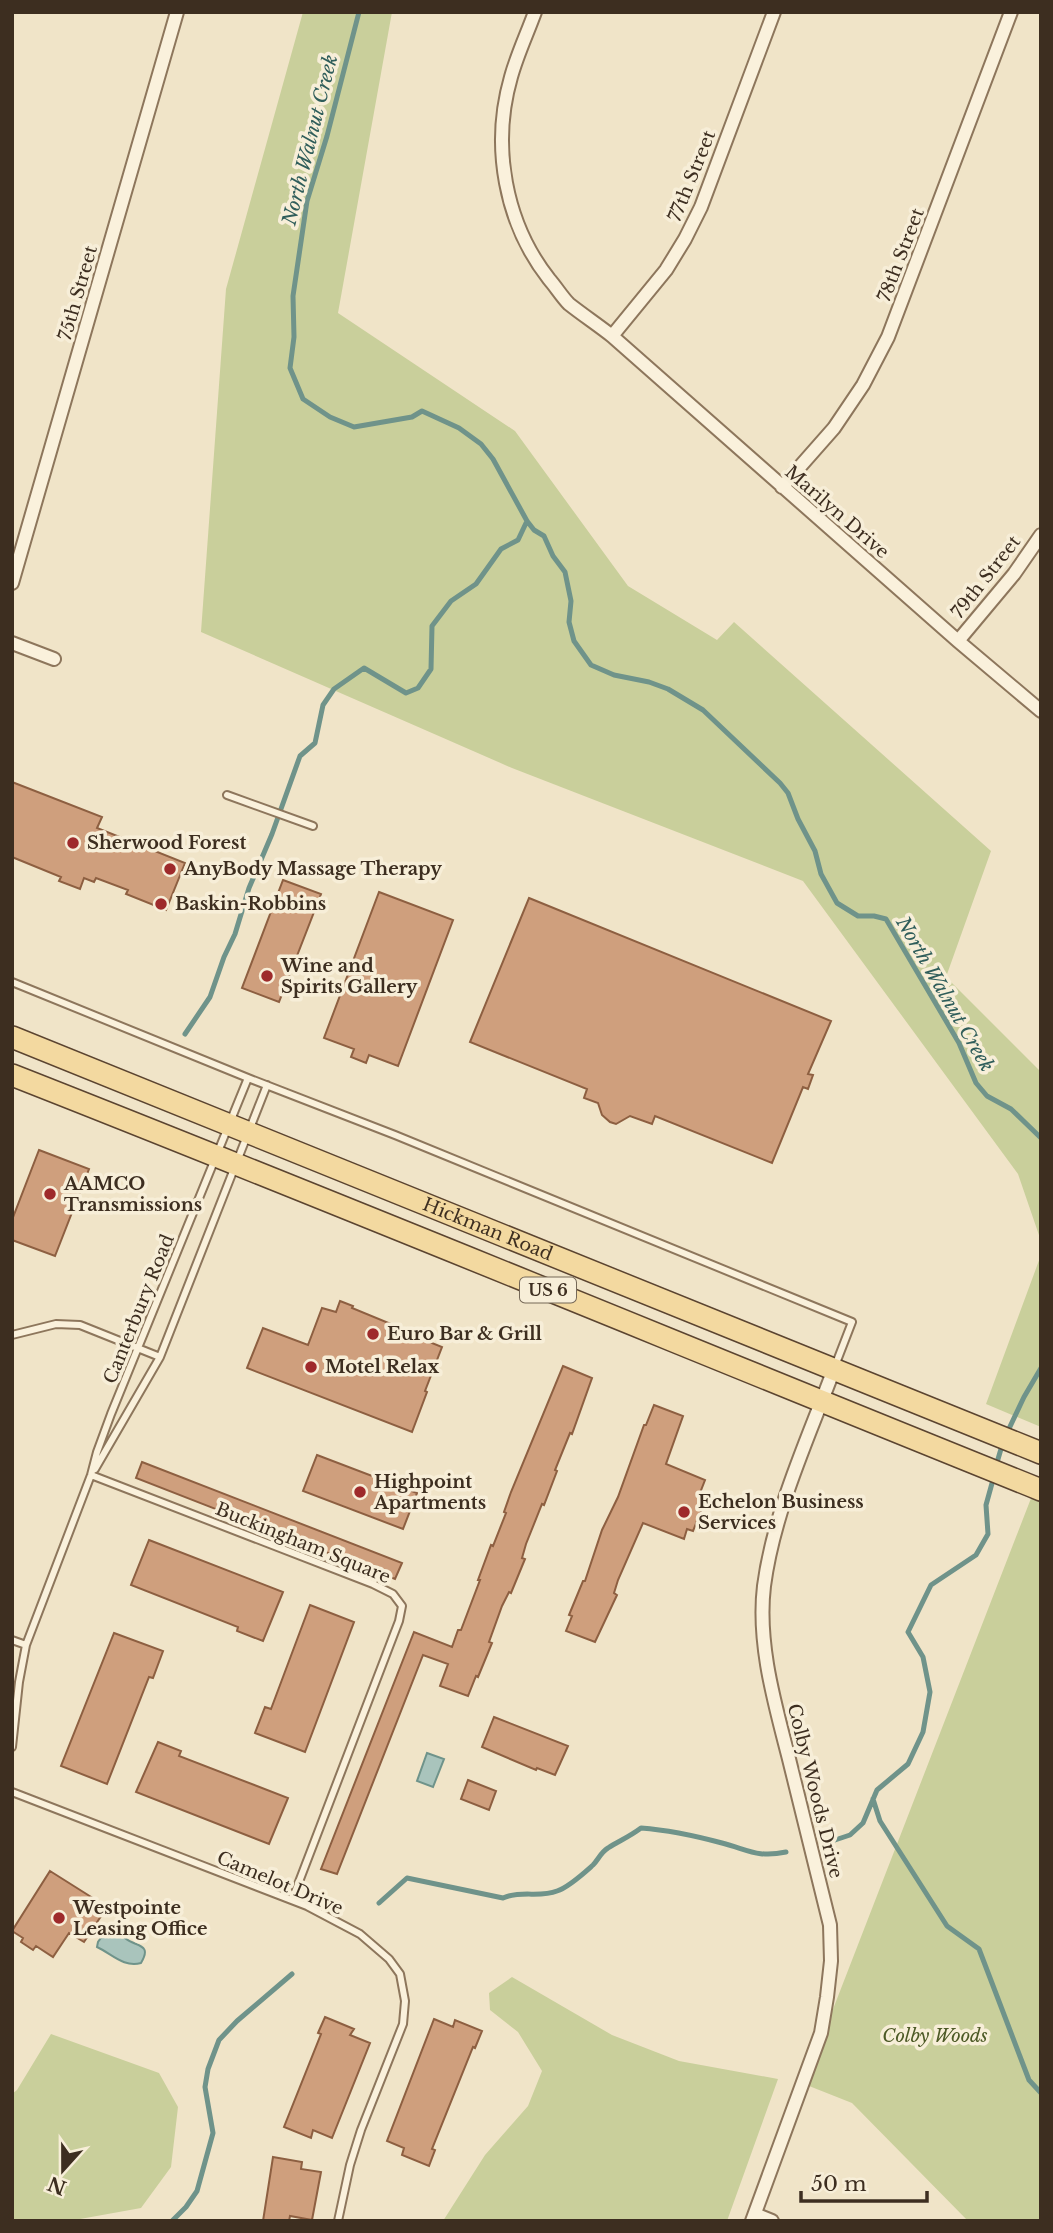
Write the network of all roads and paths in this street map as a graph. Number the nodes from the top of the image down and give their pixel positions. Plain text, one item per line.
1 (177, 12) edge
2 (535, 12) edge
3 (774, 12) edge
4 (1011, 12) edge
5 (612, 336) junction
6 (782, 487) junction
7 (1041, 535) edge
8 (12, 583) edge
9 (958, 641) junction
10 (12, 643) edge
11 (54, 659) dead end
12 (1041, 711) edge
13 (227, 795) dead end
14 (313, 826) dead end
15 (12, 982) edge
16 (12, 1037) edge
17 (12, 1075) edge
18 (248, 1079) junction
19 (267, 1085) junction
20 (228, 1124) junction
21 (248, 1132) junction
22 (216, 1154) junction
23 (236, 1163) junction
24 (12, 1335) edge
25 (139, 1348) junction
26 (160, 1357) junction
27 (834, 1369) junction
28 (821, 1403) junction
29 (1041, 1453) edge
30 (91, 1475) junction
31 (1038, 1489) edge
32 (12, 1640) edge
33 (26, 1645) junction
34 (12, 1747) edge
35 (12, 1792) edge
36 (292, 1900) junction
37 (754, 2217) edge
38 (338, 2221) edge
39 (772, 2221) edge

1 - 8 street, 75th Street
2 - 5 street, Marilyn Drive
3 - 5 street, 77th Street
4 - 6 street, 78th Street
5 - 6 street, Marilyn Drive
6 - 9 street, Marilyn Drive
7 - 9 street, 79th Street
9 - 12 street, Marilyn Drive
10 - 11 street
13 - 14 lane
15 - 18 lane
16 - 20 main road, Hickman Road / US 6
17 - 22 main road, Hickman Road / US 6
18 - 19 lane
18 - 20 lane, Canterbury Road
19 - 21 lane, Canterbury Road
19 - 27 lane
20 - 21 main road, Hickman Road / US 6
20 - 22 lane, Canterbury Road
21 - 23 lane, Canterbury Road
21 - 27 main road, Hickman Road / US 6
22 - 23 main road, Hickman Road / US 6
22 - 25 lane, Canterbury Road
23 - 26 lane, Canterbury Road
23 - 28 main road, Hickman Road / US 6
24 - 25 lane
25 - 26 lane
25 - 30 lane, Canterbury Road
26 - 30 lane, Canterbury Road
27 - 28 street, Colby Woods Drive
27 - 29 main road, Hickman Road / US 6
28 - 31 main road, Hickman Road / US 6
28 - 37 street, Colby Woods Drive
30 - 33 lane, Canterbury Road
30 - 36 lane, Buckingham Square
32 - 33 lane
33 - 34 lane, Canterbury Road
35 - 36 lane, Camelot Drive
36 - 38 lane, Camelot Drive
37 - 39 street

